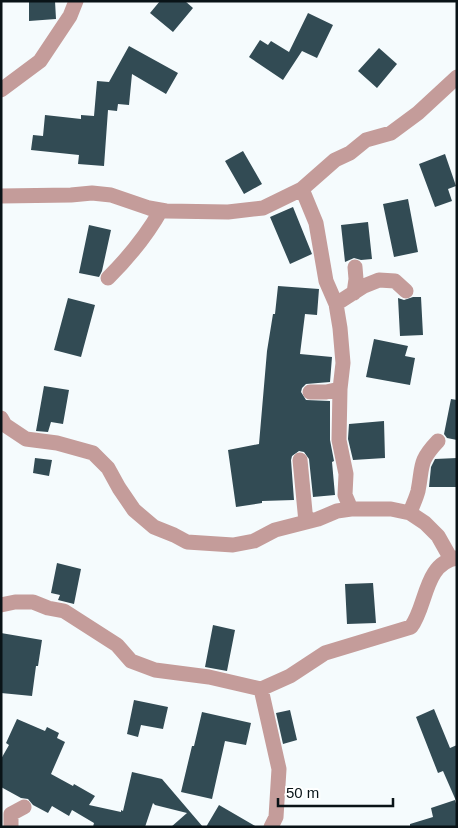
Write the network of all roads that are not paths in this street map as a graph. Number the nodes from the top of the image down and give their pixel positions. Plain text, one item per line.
1 (76, 1) edge
2 (457, 77) edge
3 (1, 90) edge
4 (302, 190) junction
5 (1, 196) edge
6 (160, 210) junction
7 (355, 267) dead end
8 (108, 278) dead end
9 (406, 291) dead end
10 (354, 293) junction
11 (336, 304) junction
12 (340, 389) junction
13 (310, 392) dead end
14 (1, 418) edge
15 (438, 442) dead end
16 (300, 460) dead end
17 (351, 508) junction
18 (410, 514) junction
19 (306, 522) junction
20 (454, 559) edge
21 (1, 605) edge
22 (261, 689) junction
23 (24, 807) dead end
24 (11, 827) edge
25 (271, 827) edge

1 - 3 street
2 - 4 street
4 - 6 street
4 - 11 street
5 - 6 street
6 - 8 street
7 - 10 street
9 - 10 street
10 - 11 street
11 - 12 street
12 - 13 street
12 - 17 street
14 - 19 street
15 - 18 street
16 - 19 street
17 - 18 street
17 - 19 street
18 - 20 street
20 - 22 street
21 - 22 street
22 - 25 street
23 - 24 street

